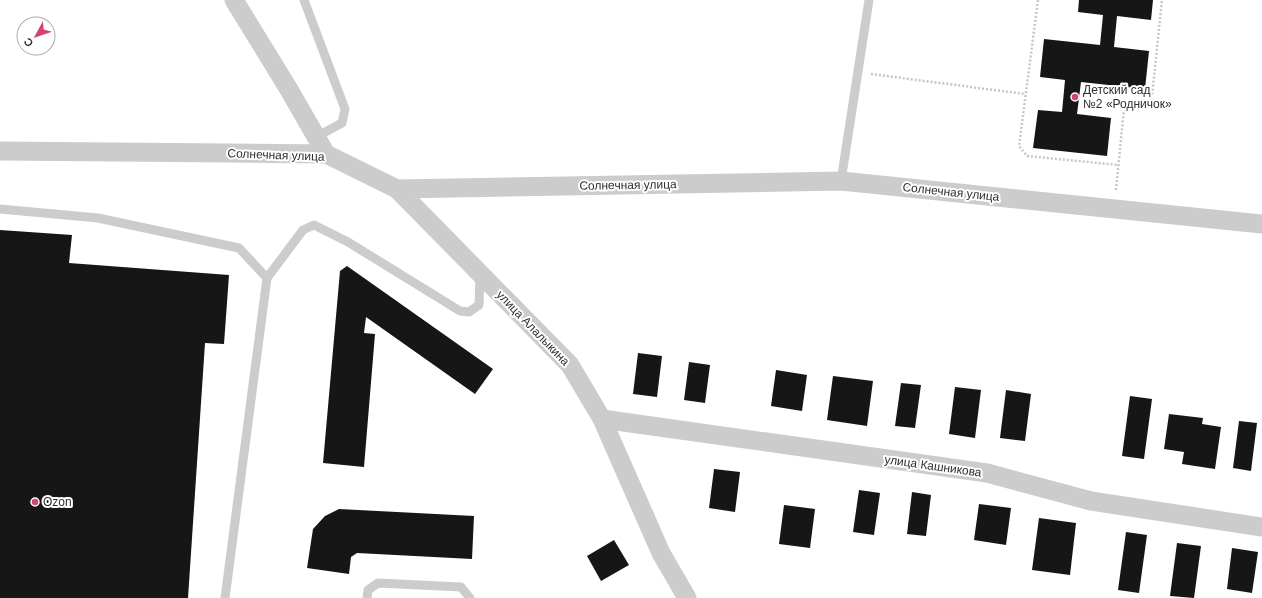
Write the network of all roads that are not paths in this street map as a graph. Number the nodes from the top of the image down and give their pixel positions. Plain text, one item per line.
1 (234, 0) edge
2 (304, 0) edge
3 (869, 0) edge
4 (316, 137) junction
5 (0, 151) edge
6 (326, 154) junction
7 (842, 180) junction
8 (397, 189) junction
9 (0, 209) edge
10 (1262, 224) edge
11 (480, 273) junction
12 (267, 278) junction
13 (602, 419) junction
14 (1262, 527) edge
15 (225, 598) edge
16 (367, 598) edge
17 (470, 598) edge
18 (687, 598) edge

1 - 4 street
2 - 4 lane
3 - 7 lane
4 - 6 street
5 - 6 street, Солнечная улица
6 - 8 street, Солнечная улица
7 - 8 street, Солнечная улица
7 - 10 street, Солнечная улица
8 - 11 street, улица Алалыкина
9 - 12 lane
11 - 12 lane
11 - 13 street, улица Алалыкина
12 - 15 lane
13 - 14 street, улица Кашникова
13 - 18 street, улица Алалыкина
16 - 17 lane

